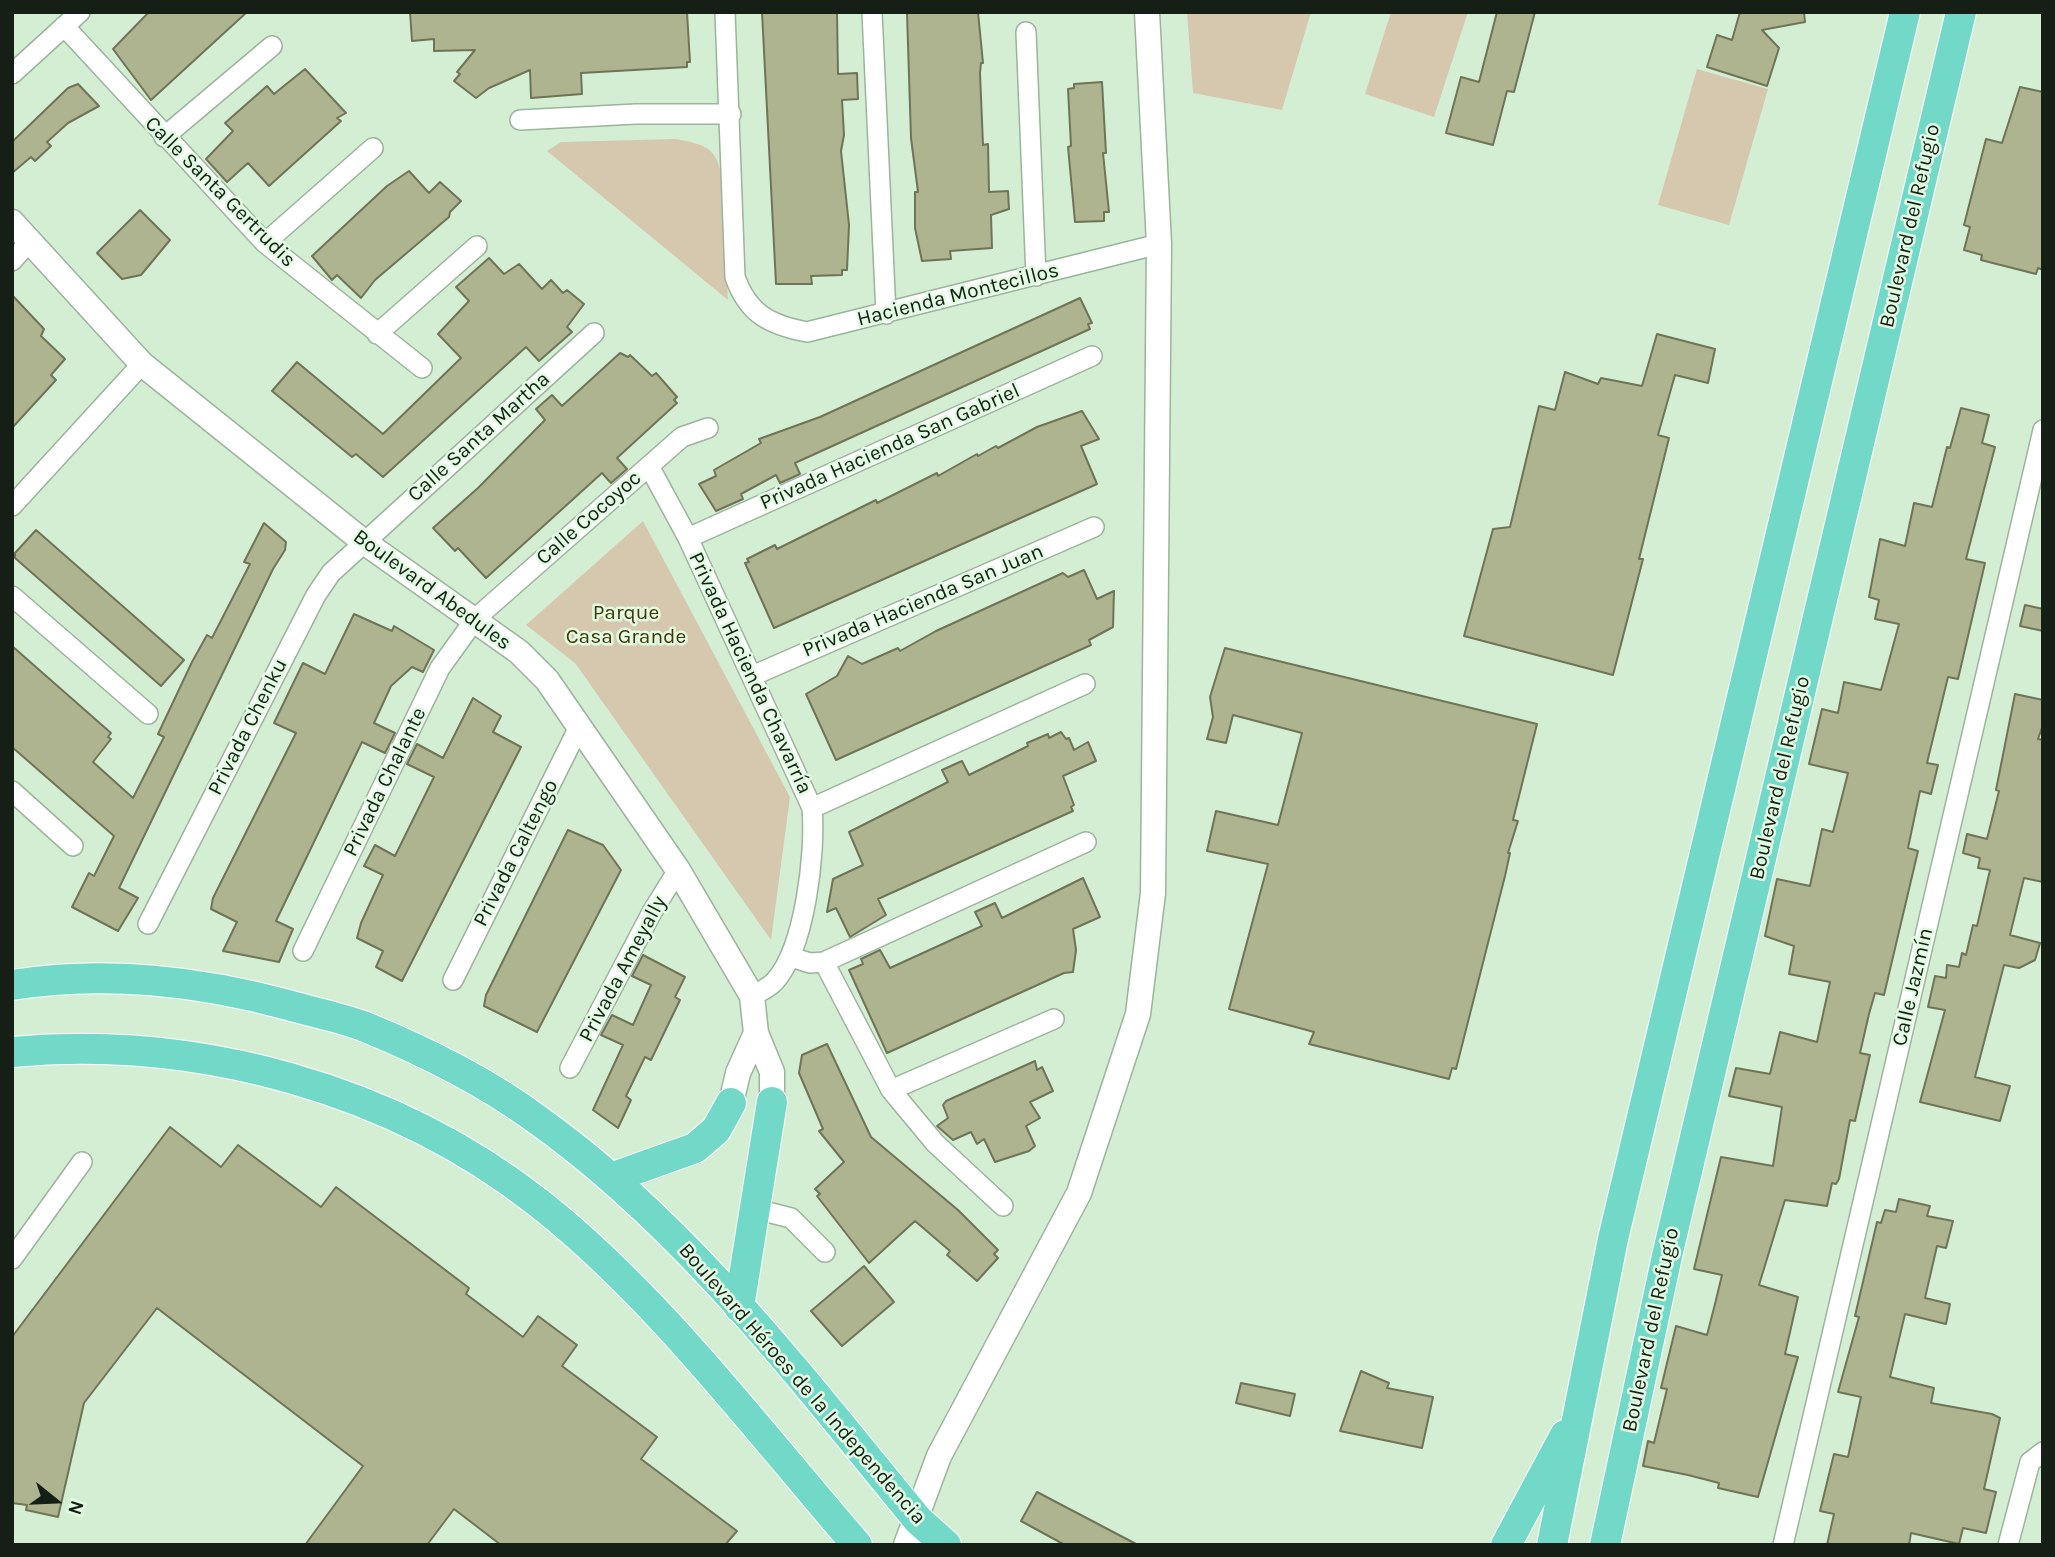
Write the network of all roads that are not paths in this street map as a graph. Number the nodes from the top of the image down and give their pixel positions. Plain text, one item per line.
1 (80, 12) edge
2 (725, 12) edge
3 (873, 12) edge
4 (1147, 12) edge
5 (1905, 12) edge
6 (1961, 12) edge
7 (64, 26) junction
8 (1026, 32) dead end
9 (272, 46) dead end
10 (12, 74) edge
11 (731, 114) junction
12 (520, 120) dead end
13 (164, 137) junction
14 (373, 148) dead end
15 (12, 222) edge
16 (30, 241) junction
17 (265, 243) junction
18 (1159, 244) junction
19 (477, 246) dead end
20 (12, 261) edge
21 (1036, 276) junction
22 (886, 314) junction
23 (594, 333) dead end
24 (377, 334) junction
25 (1092, 356) dead end
26 (142, 364) junction
27 (422, 368) dead end
28 (709, 428) dead end
29 (2043, 430) edge
30 (649, 466) junction
31 (12, 506) edge
32 (1094, 527) dead end
33 (688, 538) junction
34 (364, 542) junction
35 (12, 596) edge
36 (476, 618) junction
37 (752, 676) junction
38 (1085, 684) dead end
39 (148, 715) dead end
40 (579, 727) junction
41 (12, 790) edge
42 (812, 808) junction
43 (1086, 842) dead end
44 (73, 846) dead end
45 (678, 870) junction
46 (148, 924) dead end
47 (303, 951) dead end
48 (791, 957) junction
49 (824, 962) junction
50 (453, 979) dead end
51 (12, 985) edge
52 (752, 996) junction
53 (1054, 1018) dead end
54 (756, 1033) junction
55 (12, 1052) edge
56 (570, 1068) dead end
57 (891, 1090) junction
58 (772, 1102) joint
59 (731, 1103) joint
60 (82, 1162) dead end
61 (611, 1178) junction
62 (1003, 1206) dead end
63 (752, 1208) junction
64 (825, 1252) dead end
65 (12, 1259) edge
66 (739, 1307) junction
67 (1577, 1413) junction
68 (2043, 1452) edge
69 (912, 1532) edge
70 (857, 1545) edge
71 (946, 1545) edge
72 (1506, 1545) edge
73 (1552, 1545) edge
74 (1605, 1545) edge
75 (1783, 1545) edge
76 (2008, 1545) edge

1 - 7 street
2 - 11 street
3 - 22 street
4 - 18 street
5 - 67 main road
6 - 74 main road, Boulevard del Refugio
7 - 10 street
7 - 13 street, Calle Santa Gertrudis
8 - 21 street
9 - 13 street
11 - 12 street
11 - 22 street, Hacienda Montecillos
13 - 17 street, Calle Santa Gertrudis
14 - 17 street
15 - 16 street, Boulevard Abedules
16 - 20 street
16 - 26 street, Boulevard Abedules
17 - 24 street, Calle Santa Gertrudis
18 - 21 street, Hacienda Montecillos
18 - 69 street
19 - 24 street
21 - 22 street, Hacienda Montecillos
23 - 34 street, Calle Santa Martha
24 - 27 street, Calle Santa Gertrudis
25 - 33 street, Privada Hacienda San Gabriel
26 - 31 street
26 - 34 street, Boulevard Abedules
28 - 30 street, Calle Cocoyoc
29 - 75 street, Calle Jazmín
30 - 33 street, Privada Hacienda Chavarría
30 - 36 street, Calle Cocoyoc
32 - 37 street, Privada Hacienda San Juan
33 - 37 street, Privada Hacienda Chavarría
34 - 36 street, Boulevard Abedules
34 - 46 street, Privada Chenku
35 - 39 street
36 - 40 street, Boulevard Abedules
36 - 47 street, Privada Chalante
37 - 42 street, Privada Hacienda Chavarría
38 - 42 street
40 - 45 street, Boulevard Abedules
40 - 50 street, Privada Caltengo
41 - 44 street
42 - 48 street, Privada Hacienda Chavarría
43 - 49 street
45 - 52 street, Boulevard Abedules
45 - 56 street, Privada Ameyally
48 - 49 street
48 - 52 street, Privada Hacienda Chavarría
49 - 57 street
51 - 61 main road, Boulevard Héroes de la Independencia
52 - 54 street, Boulevard Abedules
53 - 57 street
54 - 58 street, Boulevard Abedules
54 - 59 street
55 - 70 main road
57 - 62 street
58 - 63 main road
59 - 61 main road
60 - 65 street
61 - 66 main road, Boulevard Héroes de la Independencia
63 - 64 street
63 - 66 main road
66 - 69 main road, Boulevard Héroes de la Independencia
67 - 72 main road
67 - 73 main road
68 - 76 street
69 - 71 main road, Boulevard Héroes de la Independencia

